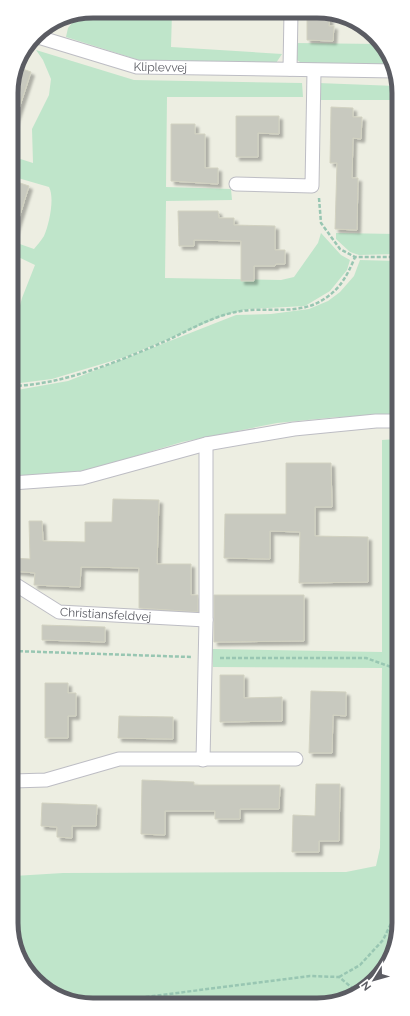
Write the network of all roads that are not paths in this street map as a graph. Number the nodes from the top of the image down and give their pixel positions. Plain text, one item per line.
1 (291, 18) edge
2 (42, 38) edge
3 (290, 69) junction
4 (314, 71) junction
5 (388, 71) edge
6 (236, 184) dead end
7 (392, 421) edge
8 (206, 444) junction
9 (18, 484) edge
10 (18, 586) edge
11 (206, 620) junction
12 (296, 759) dead end
13 (203, 760) junction
14 (18, 781) edge

1 - 3 street
2 - 3 street, Kliplevvej
3 - 4 street, Kliplevvej
4 - 5 street, Kliplevvej
4 - 6 street
7 - 8 street
8 - 9 street
8 - 11 street
10 - 11 street, Christiansfeldvej
11 - 13 street
12 - 13 street
13 - 14 street

